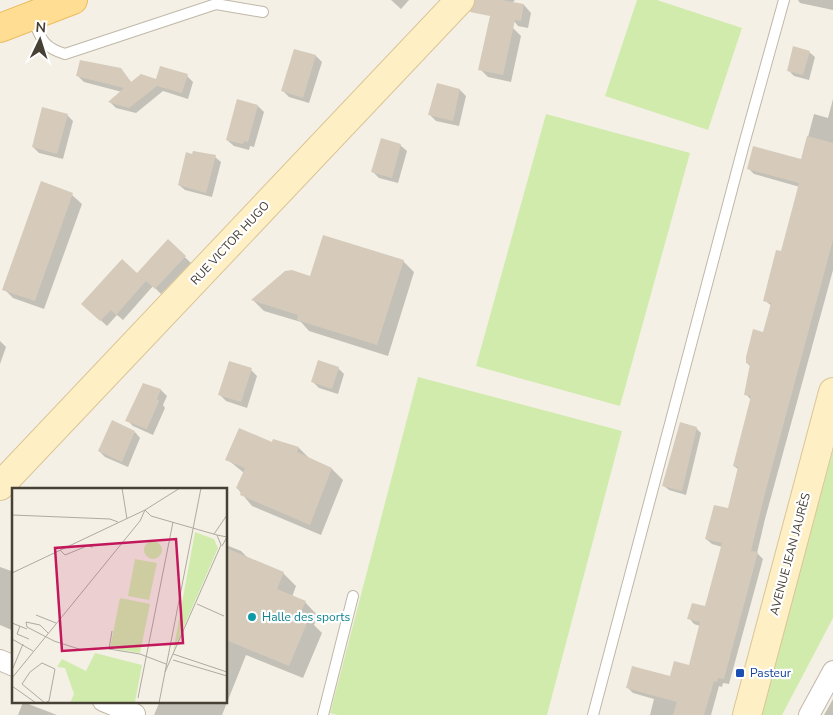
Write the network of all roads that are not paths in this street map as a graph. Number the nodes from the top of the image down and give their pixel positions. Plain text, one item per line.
1 (73, 0) edge
2 (460, 0) edge
3 (784, 0) edge
4 (264, 12) dead end
5 (32, 16) junction
6 (0, 28) edge
7 (833, 392) edge
8 (0, 486) edge
9 (353, 596) dead end
10 (0, 660) edge
11 (12, 665) edge
12 (833, 671) edge
13 (105, 702) edge
14 (135, 714) edge
15 (323, 715) edge
16 (593, 715) edge
17 (747, 715) edge
18 (809, 715) edge

1 - 5 main road
2 - 8 street, RUE VICTOR HUGO
3 - 16 lane
4 - 5 lane
5 - 6 main road
7 - 17 street, AVENUE JEAN JAURÈS
9 - 15 lane
10 - 11 street
12 - 18 street
13 - 14 street

